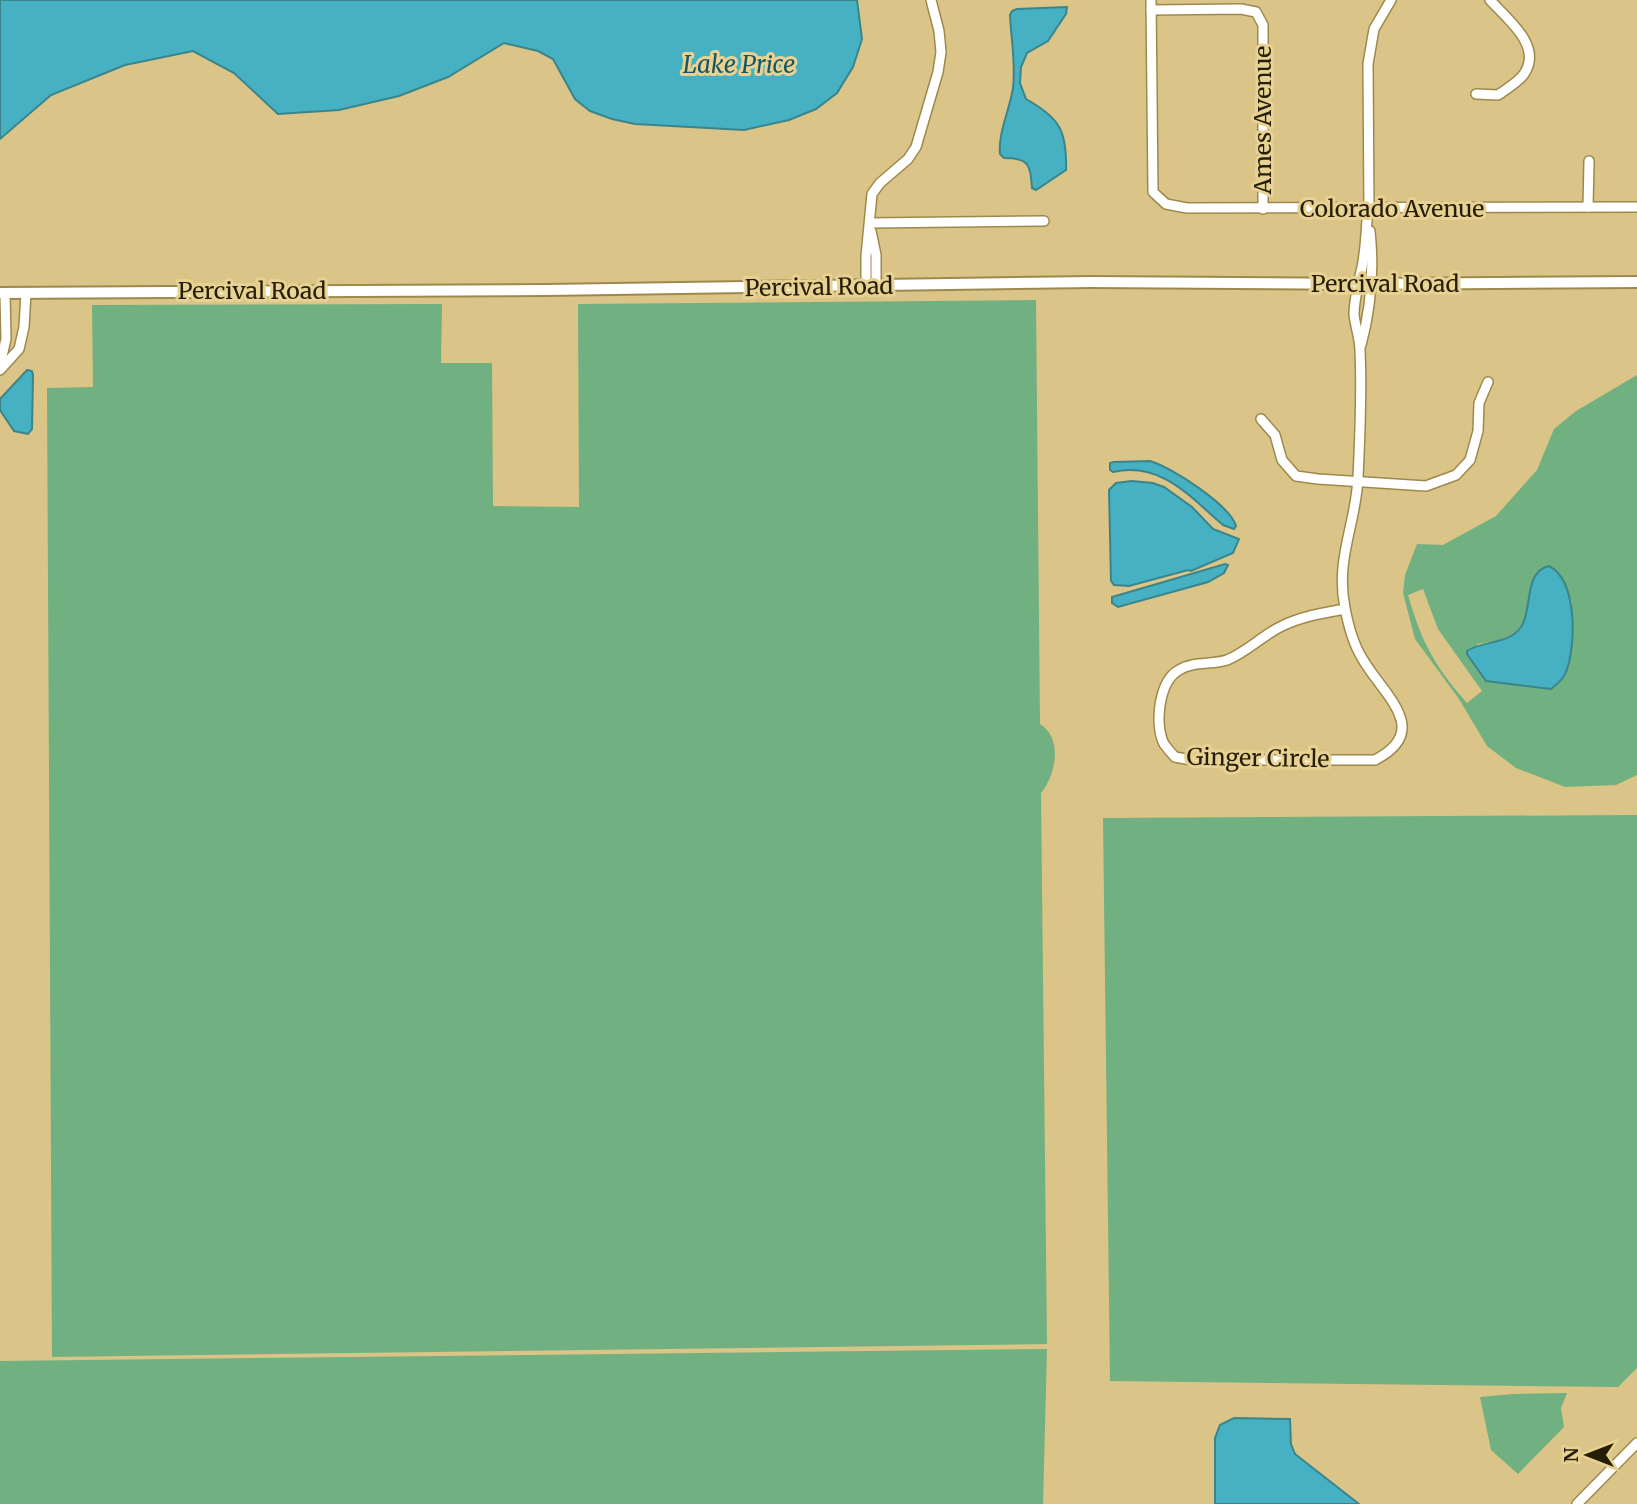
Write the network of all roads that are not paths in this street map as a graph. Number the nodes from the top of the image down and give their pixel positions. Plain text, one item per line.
1 (931, 0) edge
2 (1391, 0) edge
3 (1490, 0) edge
4 (1151, 5) edge
5 (1476, 94) dead end
6 (1588, 161) dead end
7 (1588, 207) junction
8 (1637, 207) edge
9 (1263, 209) junction
10 (1368, 209) junction
11 (1044, 221) dead end
12 (870, 223) junction
13 (1637, 282) edge
14 (1358, 284) junction
15 (1371, 284) junction
16 (871, 286) junction
17 (3, 293) edge
18 (26, 293) junction
19 (1360, 348) junction
20 (0, 365) edge
21 (0, 370) edge
22 (1488, 382) dead end
23 (1261, 419) dead end
24 (1358, 481) junction
25 (1345, 609) junction
26 (1637, 1443) edge
27 (1577, 1504) edge

1 - 12 street
2 - 10 street
3 - 5 street
4 - 9 street, Colorado Avenue
4 - 9 street, Ames Avenue
6 - 7 street
7 - 8 street, Colorado Avenue
7 - 10 street, Colorado Avenue
9 - 10 street, Colorado Avenue
10 - 14 street
10 - 15 street
11 - 12 street
12 - 16 street
13 - 15 street, Percival Road
14 - 15 street, Percival Road
14 - 16 street, Percival Road
14 - 19 street
15 - 19 street
16 - 18 street, Percival Road
17 - 18 street, Percival Road
17 - 20 street
18 - 21 street
19 - 24 street
22 - 24 street
23 - 24 street
24 - 25 street
25 - 25 street, Ginger Circle
26 - 27 street

